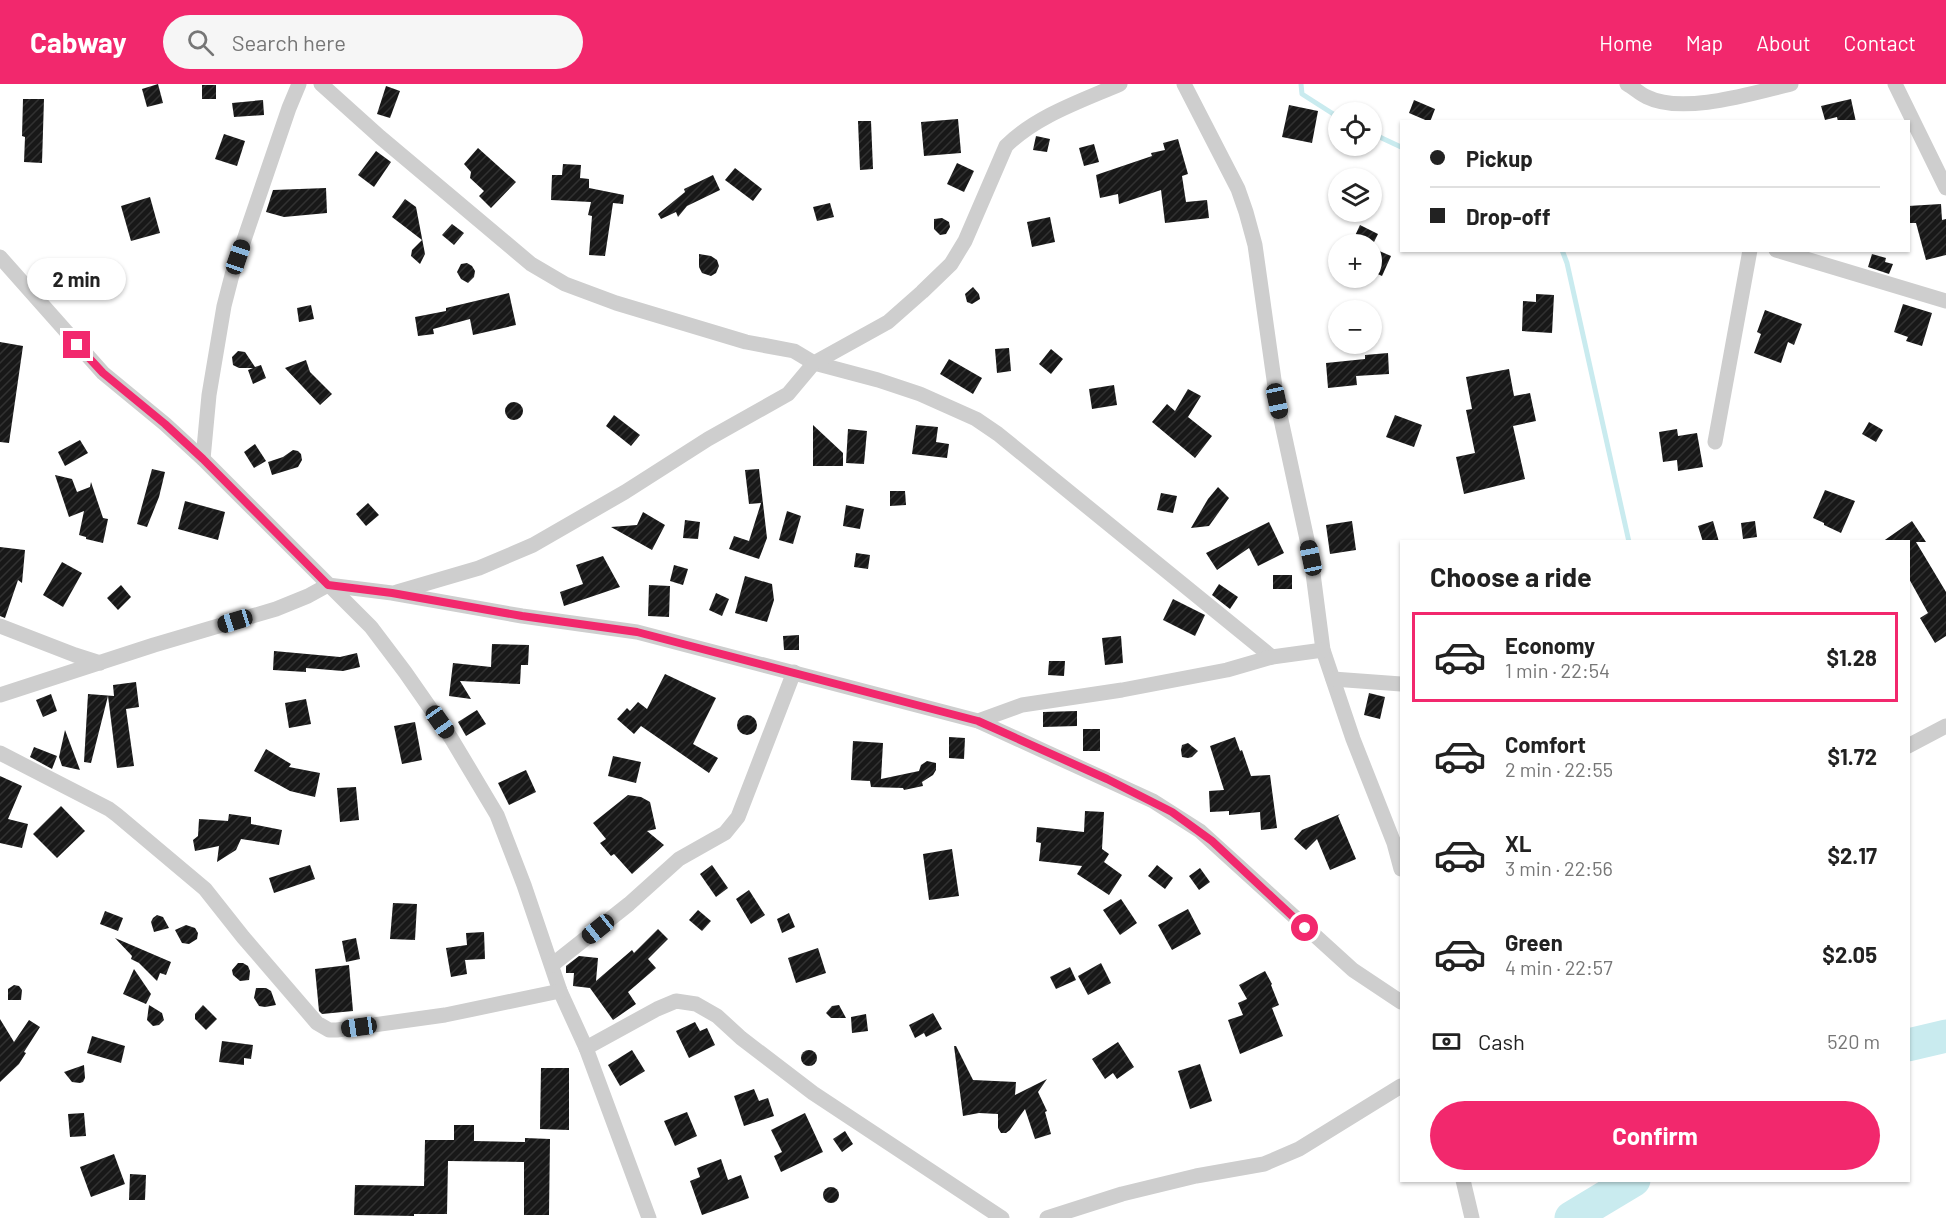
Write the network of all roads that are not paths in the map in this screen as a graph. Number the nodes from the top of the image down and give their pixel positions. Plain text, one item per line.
1 (299, 84) edge
2 (321, 84) edge
3 (1120, 84) edge
4 (1184, 84) edge
5 (1627, 84) edge
6 (1791, 84) edge
7 (1895, 84) edge
8 (1946, 188) edge
9 (1750, 252) edge
10 (1783, 252) edge
11 (0, 257) edge
12 (1946, 301) edge
13 (814, 363) junction
14 (1715, 442) dead end
15 (203, 459) junction
16 (328, 585) junction
17 (392, 593) junction
18 (0, 627) edge
19 (1323, 650) junction
20 (1272, 657) junction
21 (100, 663) junction
22 (794, 672) junction
23 (1333, 679) junction
24 (1400, 684) edge
25 (0, 695) edge
26 (978, 721) junction
27 (1946, 726) edge
28 (1910, 745) edge
29 (0, 753) edge
30 (1400, 865) edge
31 (552, 965) junction
32 (560, 991) junction
33 (1400, 1001) edge
34 (586, 1048) junction
35 (1400, 1087) edge
36 (1463, 1182) edge
37 (649, 1218) edge
38 (1002, 1218) edge
39 (1047, 1218) edge
40 (1472, 1218) edge

1 - 15 street
2 - 13 street
3 - 13 street
4 - 19 street
5 - 6 street
7 - 8 street
9 - 14 street
10 - 12 street
11 - 15 street
13 - 17 street
13 - 20 street
15 - 16 street
16 - 17 street
16 - 21 street
16 - 31 street
17 - 22 street
18 - 21 street
19 - 20 street
19 - 23 street
20 - 26 street
21 - 25 street
22 - 26 street
22 - 31 street
23 - 24 street
23 - 30 street
26 - 33 street
27 - 28 street
29 - 32 street
31 - 32 street
32 - 34 street
34 - 37 street
34 - 38 street
35 - 39 street
36 - 40 street

